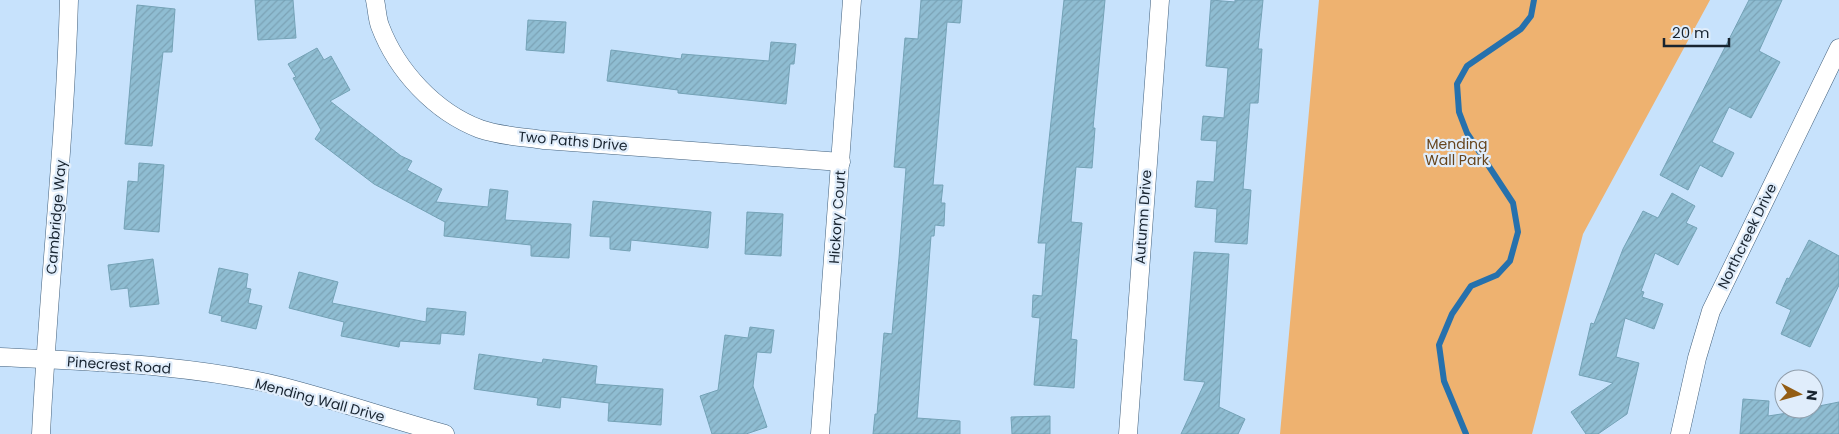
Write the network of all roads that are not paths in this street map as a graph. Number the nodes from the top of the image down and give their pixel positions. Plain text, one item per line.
1 (69, 0) edge
2 (375, 0) edge
3 (852, 0) edge
4 (1160, 0) edge
5 (1839, 48) edge
6 (841, 162) junction
7 (0, 357) edge
8 (45, 360) junction
9 (194, 371) joint
10 (41, 434) edge
11 (445, 434) edge
12 (820, 434) edge
13 (1128, 434) edge
14 (1680, 434) edge

1 - 8 street, Cambridge Way
2 - 6 street, Two Paths Drive
3 - 6 street, Hickory Court
4 - 13 street, Autumn Drive
5 - 14 street, Northcreek Drive
6 - 12 street, Hickory Court
7 - 8 street, Pinecrest Road
8 - 9 street, Pinecrest Road
8 - 10 street, Cambridge Way
9 - 11 street, Mending Wall Drive

